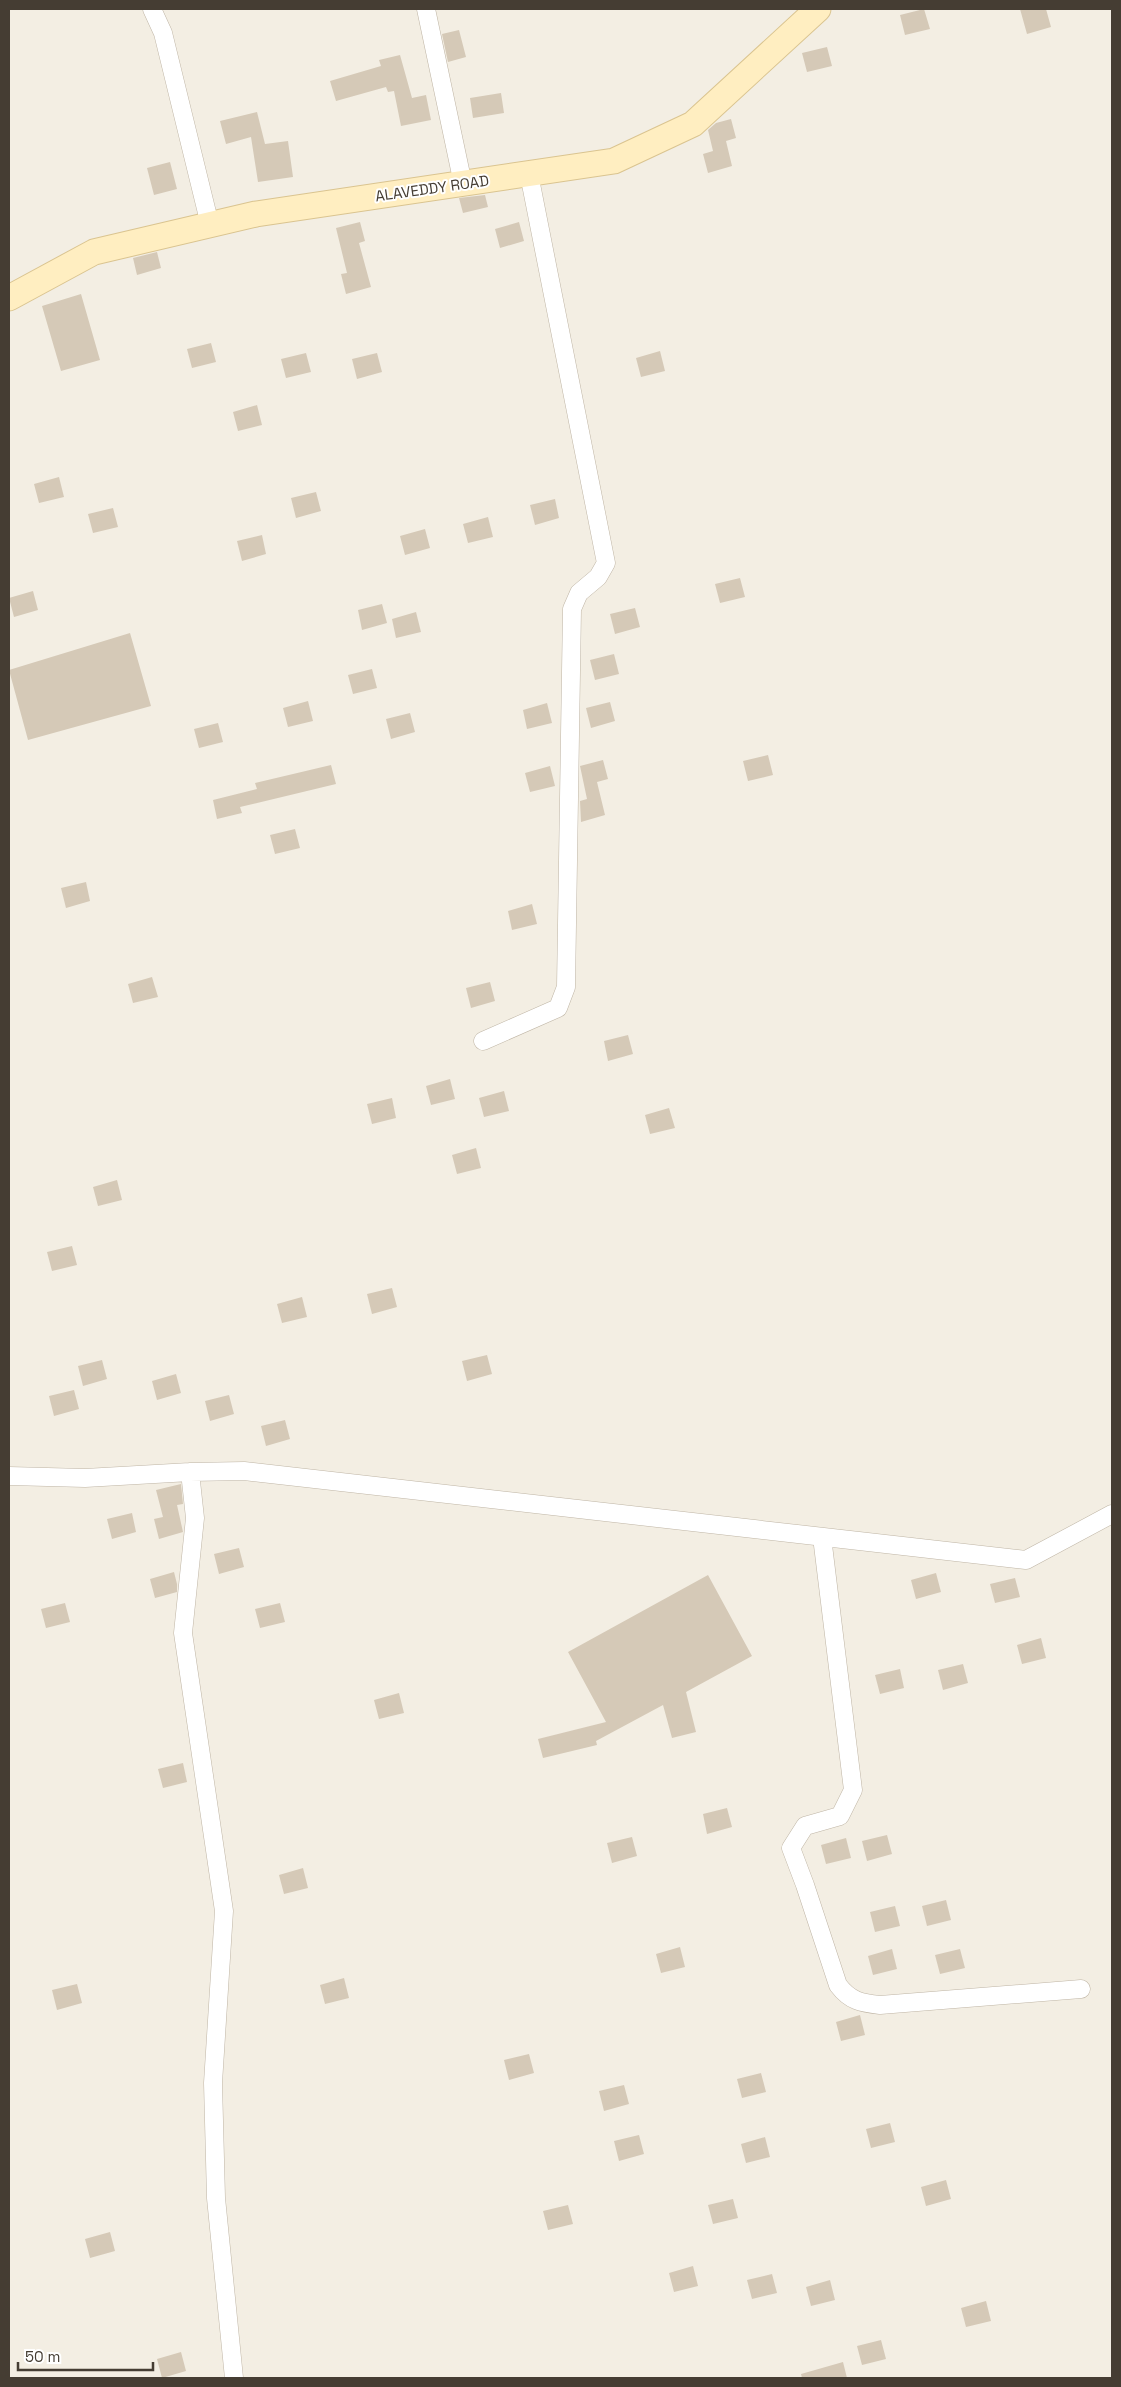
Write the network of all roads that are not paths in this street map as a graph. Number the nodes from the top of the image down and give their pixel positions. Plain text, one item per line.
1 (152, 9) edge
2 (426, 9) edge
3 (818, 9) edge
4 (529, 174) junction
5 (463, 184) junction
6 (210, 225) junction
7 (9, 298) edge
8 (483, 1041) dead end
9 (190, 1472) junction
10 (9, 1476) edge
11 (1112, 1514) edge
12 (822, 1537) junction
13 (1081, 1989) dead end
14 (234, 2378) edge

1 - 6 street
2 - 5 street
3 - 4 street, ALAVEDDY ROAD
4 - 5 street, ALAVEDDY ROAD
4 - 8 street
5 - 6 street, ALAVEDDY ROAD
6 - 7 street, ALAVEDDY ROAD
9 - 10 street
9 - 12 street
9 - 14 street
11 - 12 street
12 - 13 street

